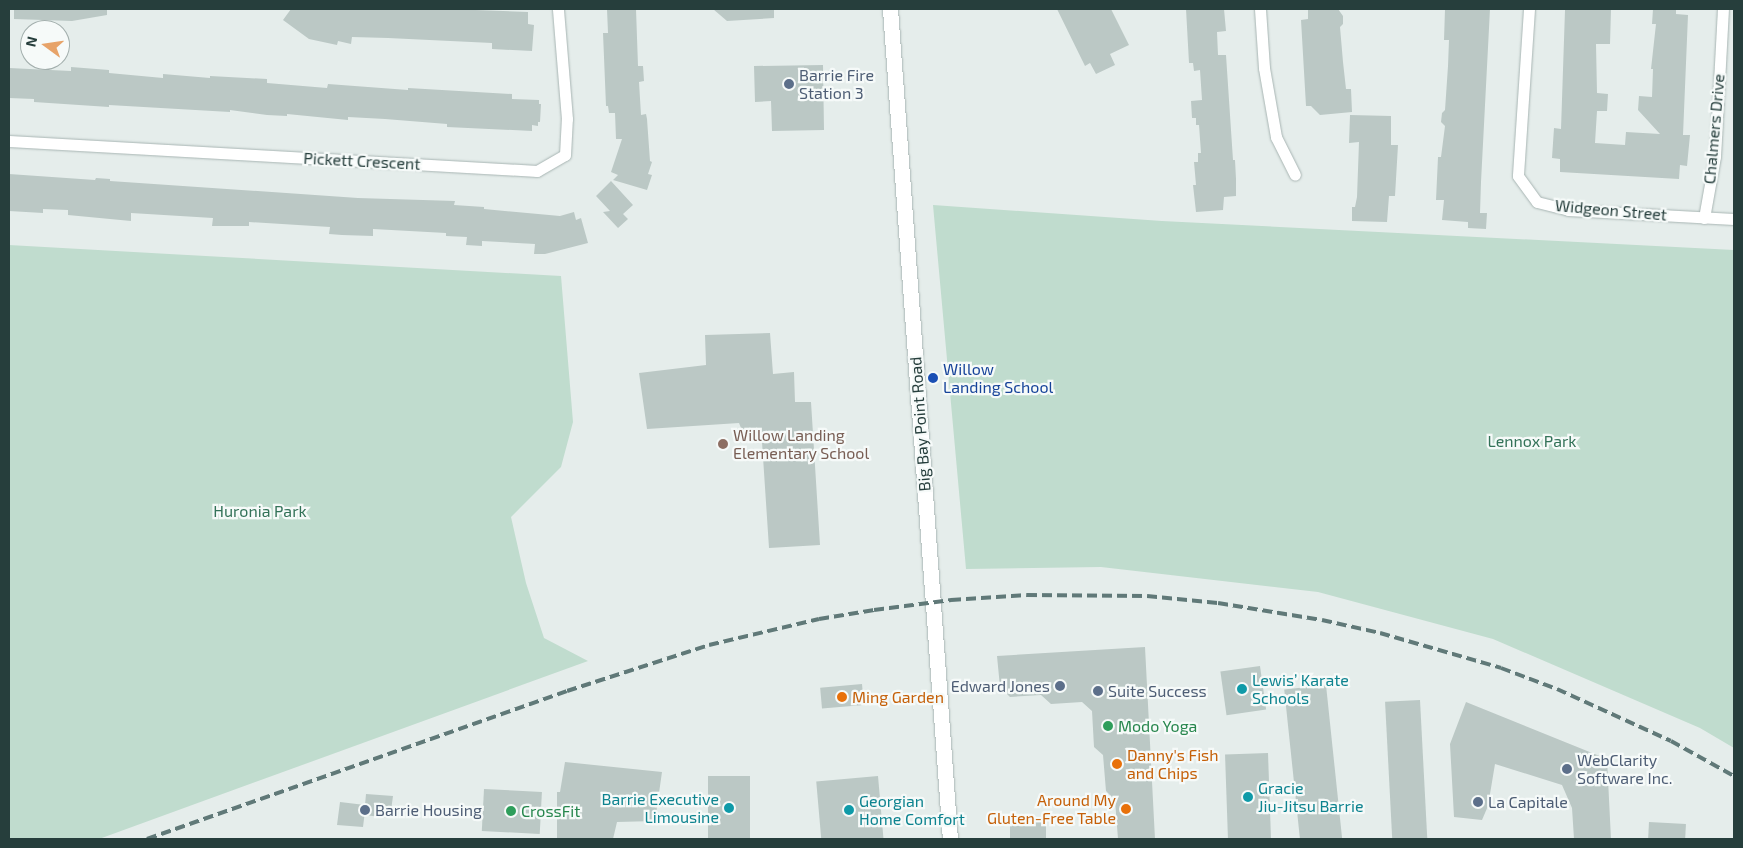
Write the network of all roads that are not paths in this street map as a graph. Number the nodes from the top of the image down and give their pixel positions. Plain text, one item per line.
1 (558, 9) edge
2 (890, 9) edge
3 (1260, 9) edge
4 (1529, 9) edge
5 (1723, 9) edge
6 (9, 141) edge
7 (1295, 175) dead end
8 (1704, 218) junction
9 (1734, 219) edge
10 (950, 839) edge

1 - 6 street, Pickett Crescent
2 - 10 street, Big Bay Point Road
3 - 7 street
4 - 8 street, Widgeon Street
5 - 8 street, Chalmers Drive
8 - 9 street, Widgeon Street

